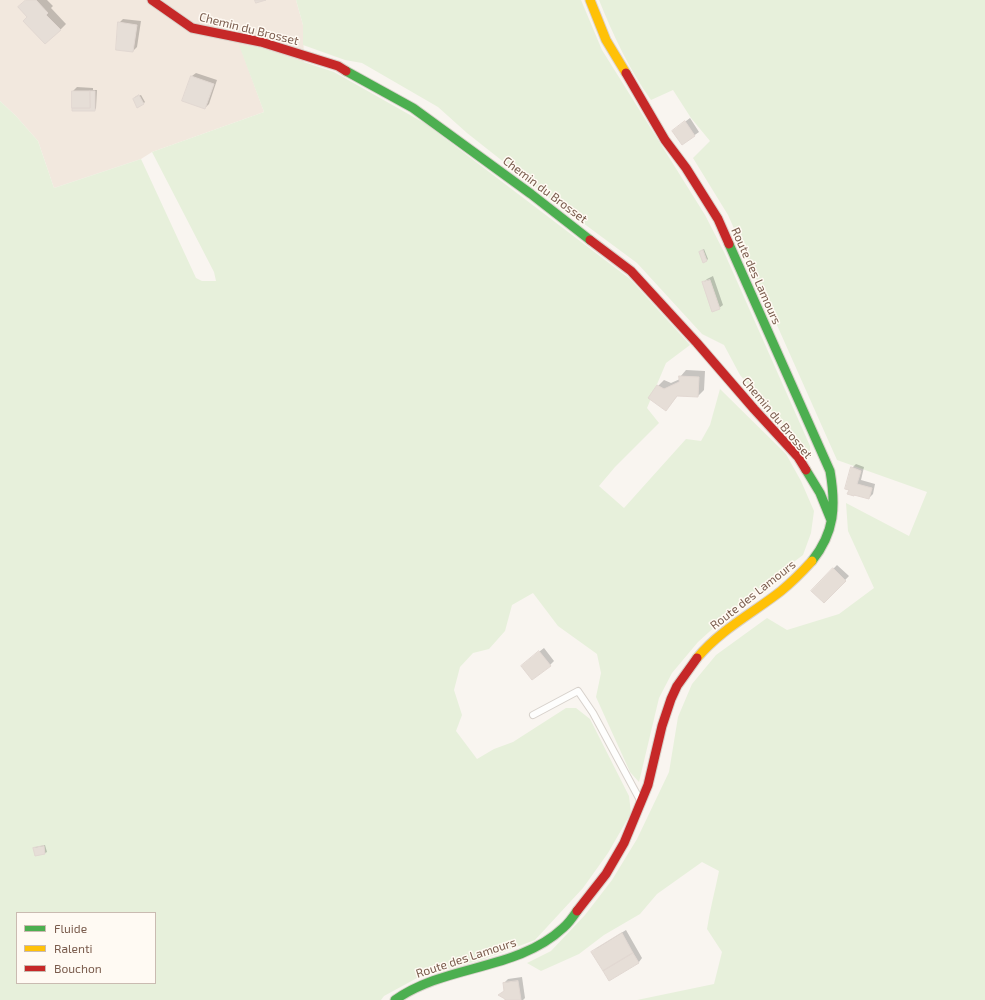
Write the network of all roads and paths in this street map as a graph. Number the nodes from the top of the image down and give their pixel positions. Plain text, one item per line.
1 (152, 0) edge
2 (590, 0) edge
3 (832, 522) junction
4 (533, 716) dead end
5 (641, 803) junction
6 (395, 1000) edge

1 - 3 street, Chemin du Brosset
2 - 3 street, Route des Lamours
3 - 5 street, Route des Lamours
4 - 5 lane
5 - 6 street, Route des Lamours

